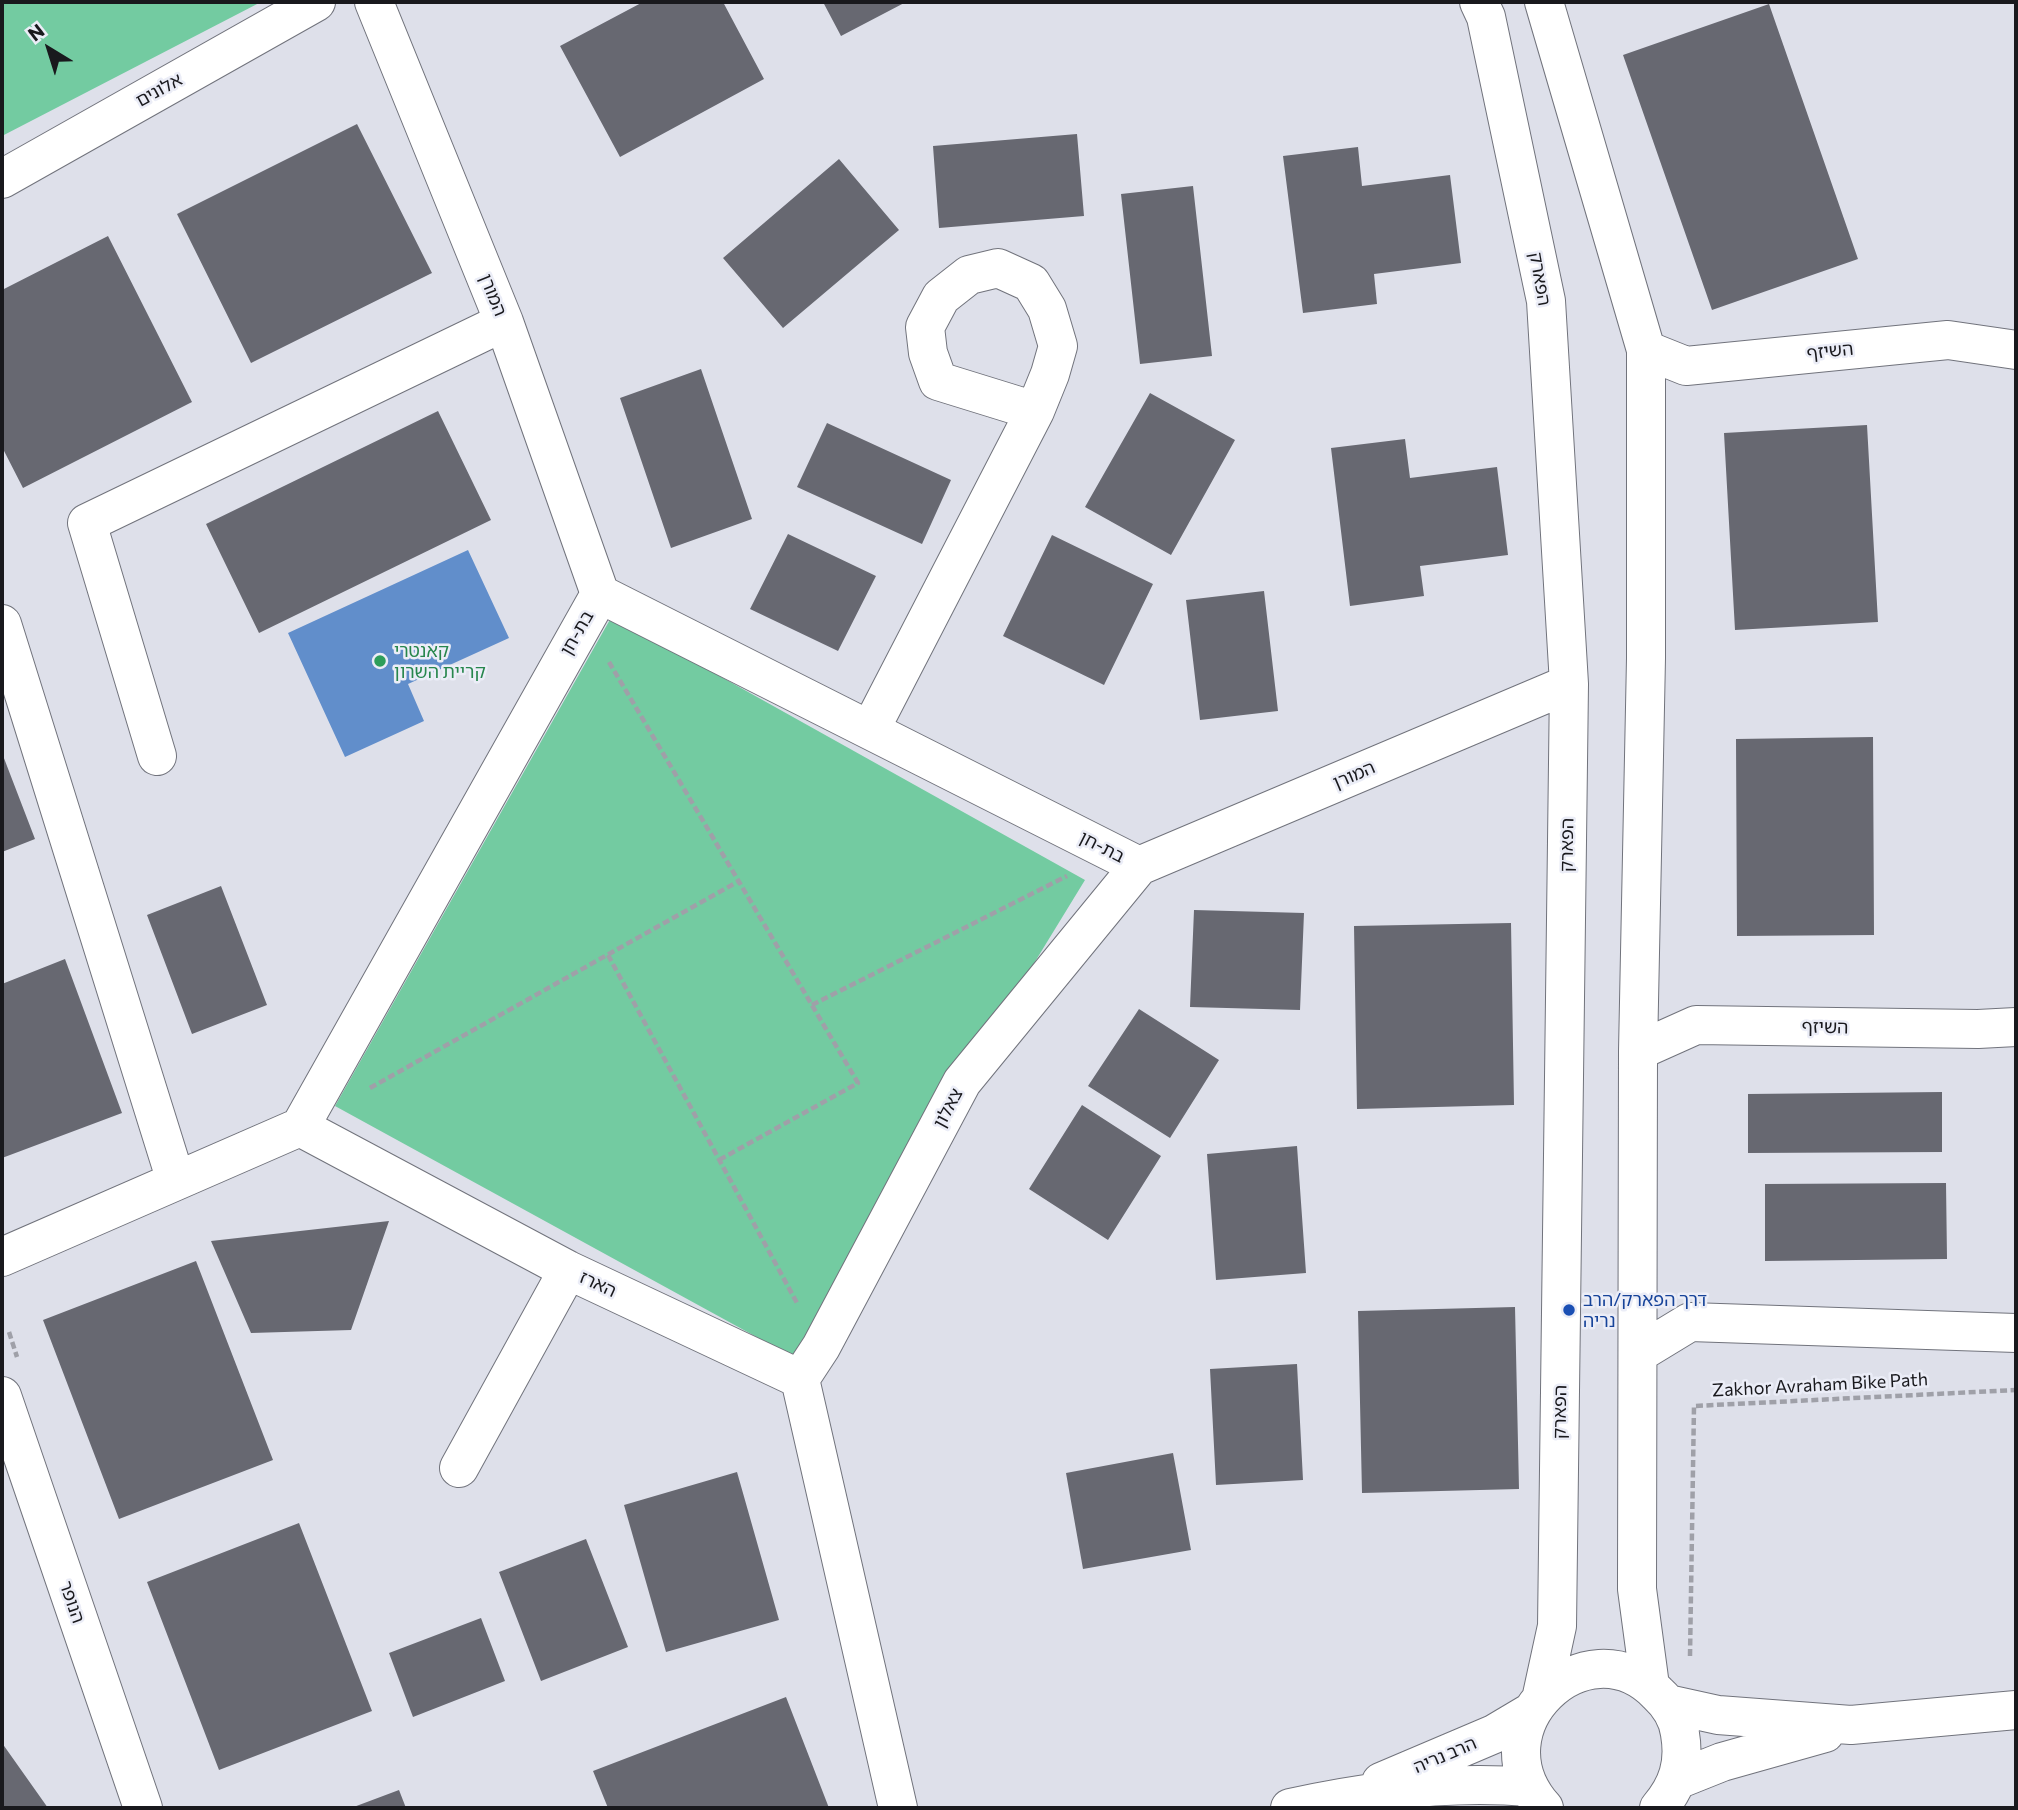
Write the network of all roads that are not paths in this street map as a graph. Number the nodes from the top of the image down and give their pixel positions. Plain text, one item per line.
1 (316, 2) edge
2 (374, 2) edge
3 (1479, 2) edge
4 (1544, 2) edge
5 (2, 179) edge
6 (504, 322) junction
7 (1646, 350) junction
8 (2016, 350) edge
9 (1035, 411) dead end
10 (592, 607) junction
11 (2, 624) edge
12 (1569, 684) junction
13 (870, 730) junction
14 (157, 756) dead end
15 (1126, 859) junction
16 (2016, 1027) edge
17 (1638, 1051) junction
18 (300, 1127) junction
19 (176, 1181) junction
20 (2, 1257) edge
21 (568, 1270) junction
22 (2016, 1333) edge
23 (1639, 1353) junction
24 (800, 1379) junction
25 (2, 1396) edge
26 (458, 1468) dead end
27 (1659, 1695) junction
28 (1536, 1703) junction
29 (2016, 1710) edge
30 (1851, 1726) junction
31 (1356, 1793) junction
32 (1536, 1798) edge
33 (1664, 1801) edge
34 (143, 1808) edge
35 (898, 1808) edge
36 (1290, 1808) edge

1 - 5 street, אלונים
2 - 6 street, המורן
3 - 12 street, הפארק
4 - 7 street
6 - 10 street, המורן
6 - 14 street
7 - 8 street, השיזף
7 - 17 street
9 - 13 street
10 - 13 street, בת-חן
10 - 18 street, בת-חן
11 - 19 street
12 - 15 street, המורן
12 - 28 street, הפארק
13 - 15 street, בת-חן
15 - 24 street, צאלון
16 - 17 street, השיזף
17 - 23 street
18 - 19 street
18 - 21 street, הארז
19 - 20 street
21 - 24 street, הארז
21 - 26 street
22 - 23 street
23 - 27 street
24 - 35 street
25 - 34 street, הנופר
27 - 28 street, הרב נריה
27 - 30 street, הרב נריה
27 - 33 street
28 - 31 street, הרב נריה
28 - 32 street, הפארק
29 - 30 street
30 - 33 street
31 - 32 street, הרב נריה
31 - 36 street, הרב נריה

